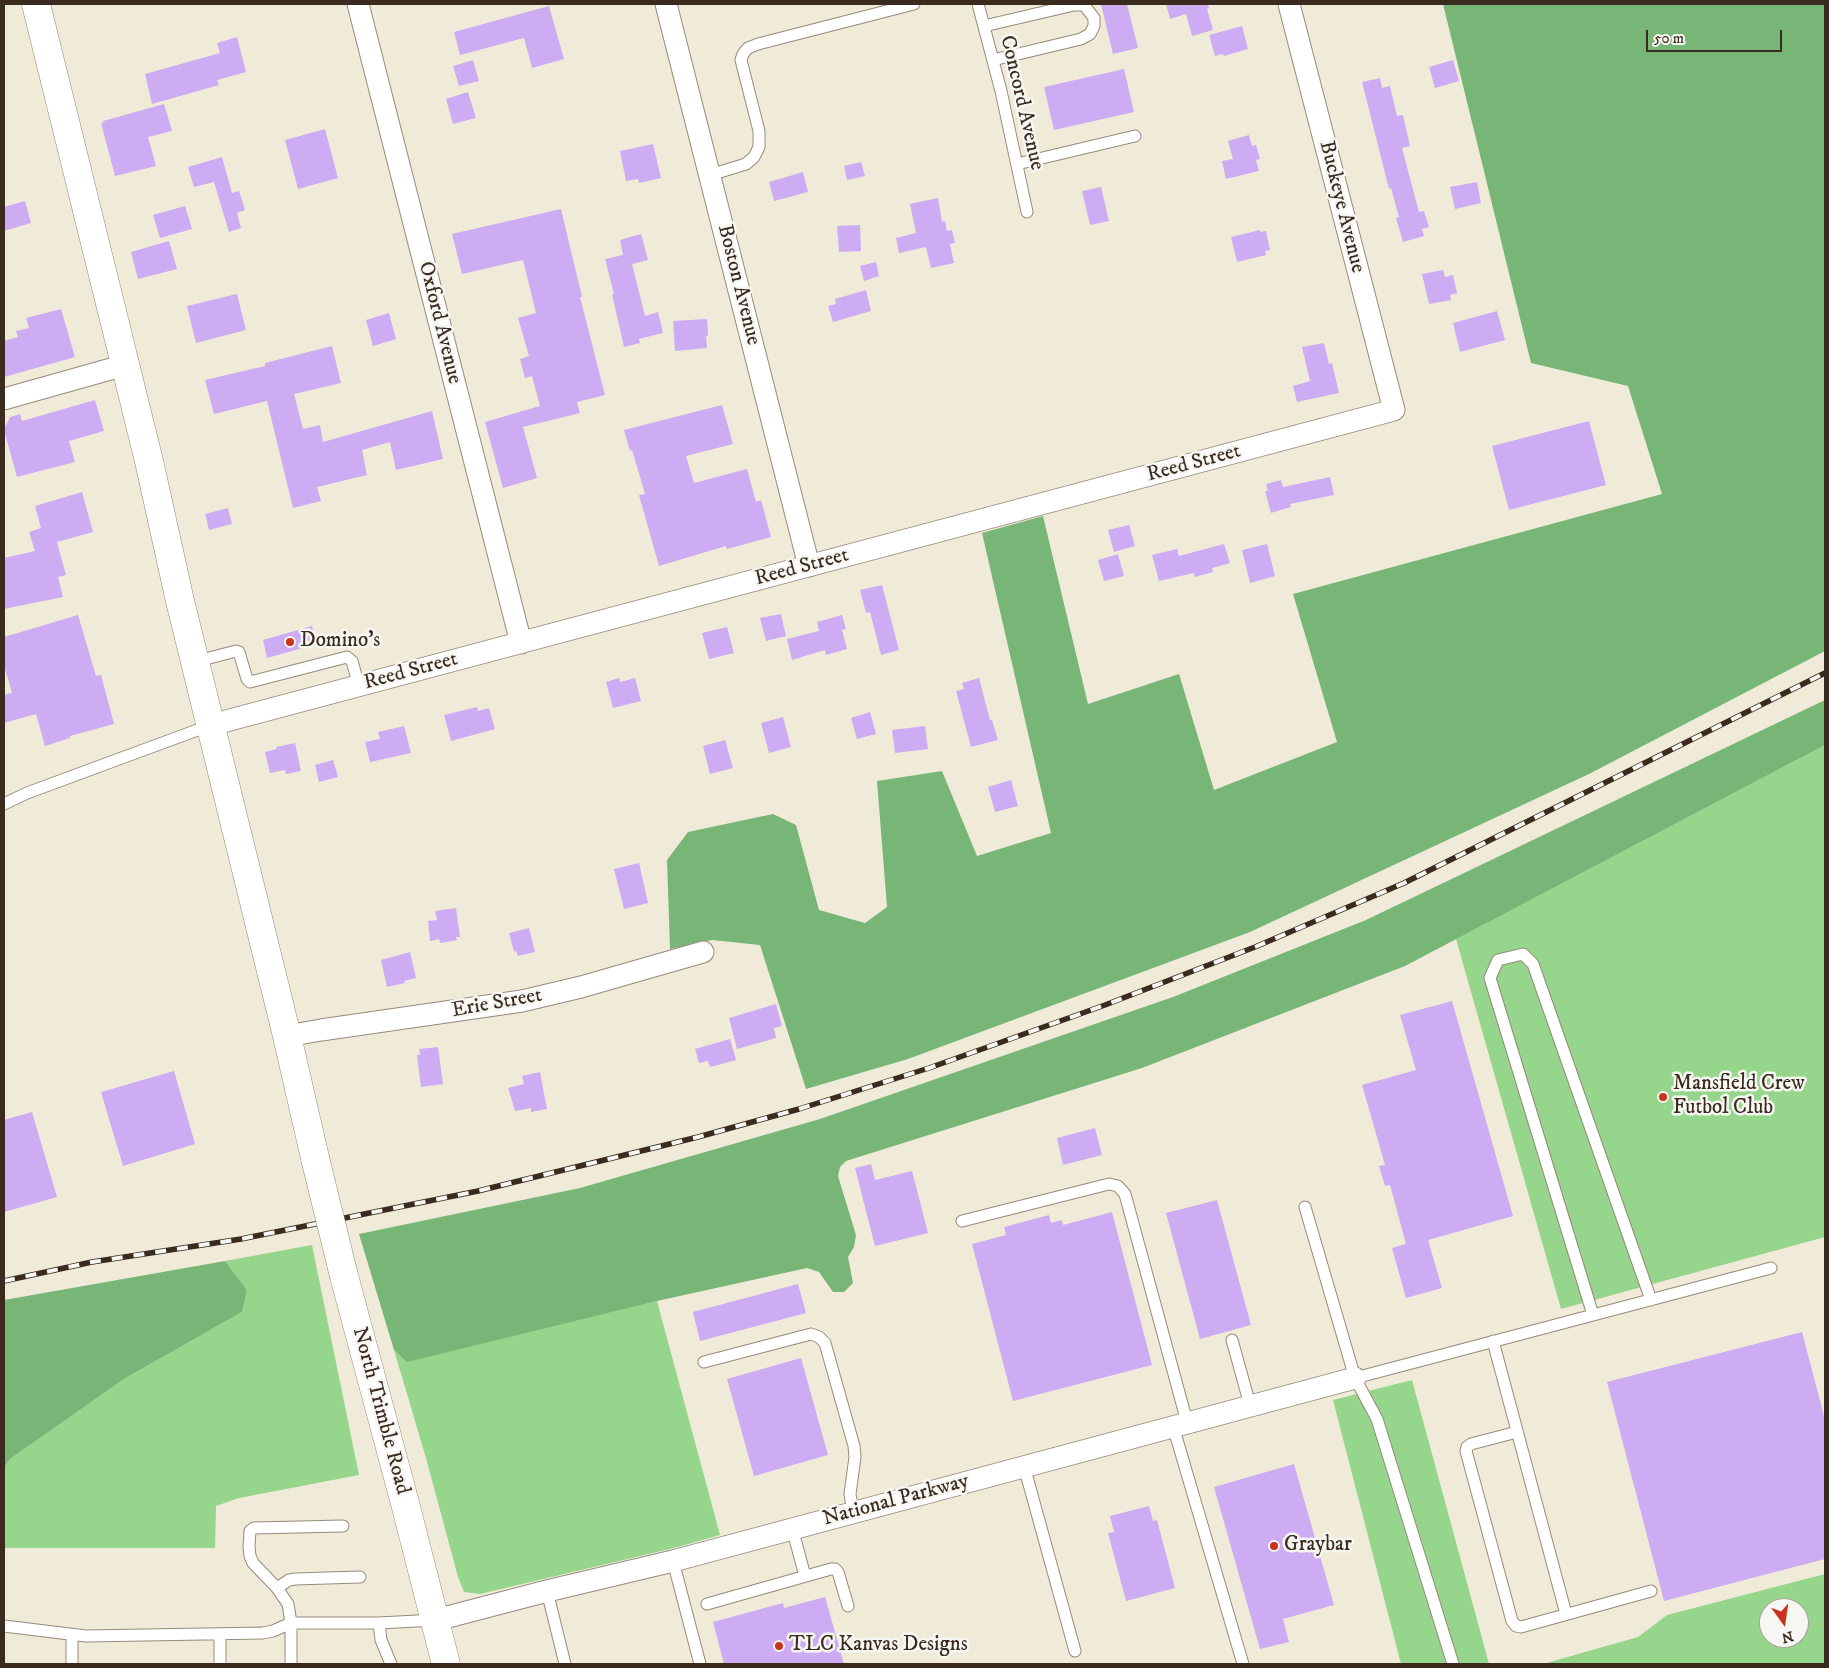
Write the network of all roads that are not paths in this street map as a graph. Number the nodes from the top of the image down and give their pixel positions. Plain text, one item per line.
1 (36, 4) edge
2 (358, 4) edge
3 (666, 4) edge
4 (914, 4) edge
5 (978, 4) edge
6 (1289, 4) edge
7 (984, 26) junction
8 (993, 60) junction
9 (1135, 136) dead end
10 (1017, 164) junction
11 (710, 175) junction
12 (1027, 212) dead end
13 (125, 365) junction
14 (4, 399) edge
15 (1394, 410) joint
16 (809, 566) junction
17 (521, 643) junction
18 (194, 662) junction
19 (359, 686) junction
20 (211, 726) junction
21 (4, 804) edge
22 (704, 952) dead end
23 (287, 1036) junction
24 (1304, 1207) dead end
25 (962, 1221) dead end
26 (1771, 1268) dead end
27 (1651, 1300) junction
28 (1593, 1315) junction
29 (1232, 1340) dead end
30 (1493, 1342) junction
31 (704, 1362) dead end
32 (1355, 1378) junction
33 (1250, 1405) junction
34 (1180, 1424) junction
35 (1517, 1432) junction
36 (1024, 1466) junction
37 (854, 1512) junction
38 (343, 1526) dead end
39 (792, 1528) junction
40 (673, 1561) junction
41 (805, 1576) junction
42 (360, 1577) dead end
43 (277, 1588) junction
44 (547, 1591) junction
45 (1651, 1591) dead end
46 (707, 1604) dead end
47 (848, 1606) dead end
48 (1566, 1614) junction
49 (436, 1620) junction
50 (291, 1623) junction
51 (380, 1623) junction
52 (4, 1626) edge
53 (220, 1634) junction
54 (72, 1636) junction
55 (1075, 1651) dead end
56 (72, 1664) edge
57 (220, 1664) edge
58 (291, 1664) edge
59 (391, 1664) edge
60 (446, 1664) edge
61 (565, 1664) edge
62 (700, 1664) edge
63 (1243, 1664) edge
64 (1453, 1664) edge

1 - 13 main road, North Trimble Road
2 - 17 street, Oxford Avenue
3 - 11 street, Boston Avenue
4 - 11 lane
5 - 7 lane, Concord Avenue
6 - 15 street, Buckeye Avenue
7 - 8 lane, Concord Avenue
7 - 8 lane
8 - 10 lane, Concord Avenue
9 - 10 lane
10 - 12 lane, Concord Avenue
11 - 16 street, Boston Avenue
13 - 14 street
13 - 18 main road, North Trimble Road
15 - 16 street, Reed Street
16 - 17 street, Reed Street
17 - 19 street, Reed Street
18 - 19 lane
18 - 20 main road, North Trimble Road
19 - 20 street, Reed Street
20 - 21 lane
20 - 23 main road, North Trimble Road
22 - 23 street, Erie Street
23 - 49 main road, North Trimble Road, bridge
24 - 32 lane
25 - 34 lane
26 - 27 lane
27 - 28 lane
27 - 28 lane
28 - 30 lane
29 - 33 lane
30 - 32 lane
30 - 35 lane
31 - 37 lane
32 - 33 street, National Parkway
32 - 64 lane
33 - 34 street, National Parkway
34 - 36 street, National Parkway
34 - 63 lane
35 - 48 lane
35 - 48 lane
36 - 37 street, National Parkway
36 - 55 lane
37 - 39 street, National Parkway
38 - 43 lane
39 - 40 street, National Parkway
39 - 41 lane
40 - 44 street, National Parkway
40 - 62 lane
41 - 46 lane
41 - 47 lane
42 - 43 lane
43 - 50 lane
44 - 49 street, National Parkway
44 - 61 lane
45 - 48 lane
49 - 51 lane
49 - 60 main road, North Trimble Road
50 - 51 lane
50 - 53 lane
50 - 58 lane
51 - 59 lane
52 - 54 lane
53 - 54 lane
53 - 57 lane
54 - 56 lane

